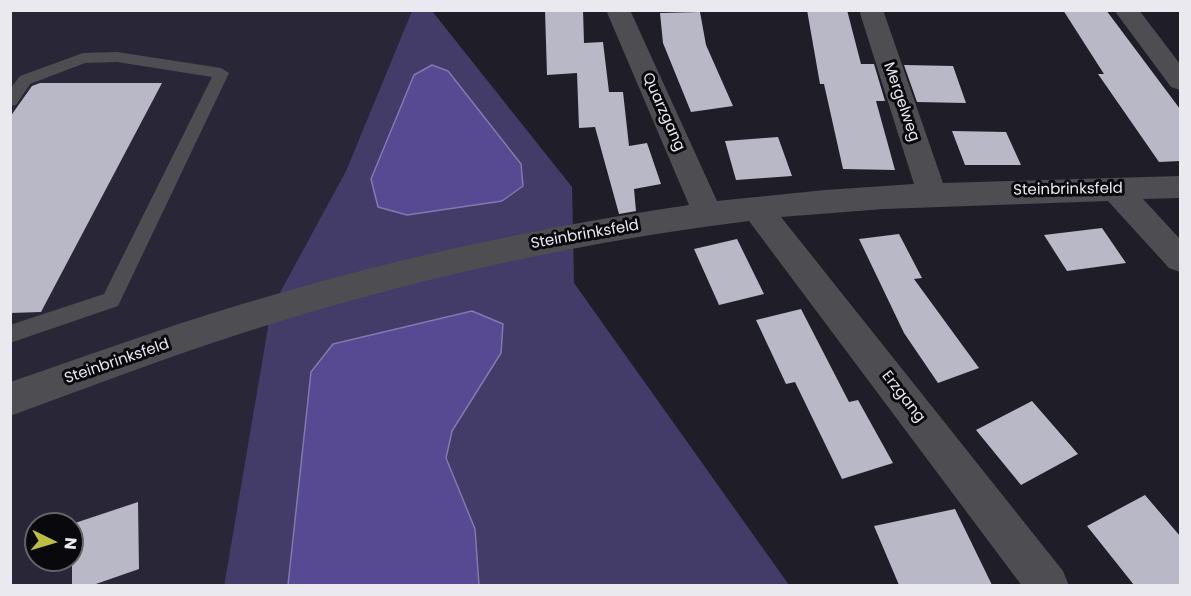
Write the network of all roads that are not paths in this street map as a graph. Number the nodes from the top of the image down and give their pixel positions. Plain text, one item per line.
1 (618, 10) edge
2 (871, 10) edge
3 (1126, 10) edge
4 (1180, 81) edge
5 (10, 101) edge
6 (1180, 187) edge
7 (1114, 189) junction
8 (932, 193) junction
9 (757, 209) junction
10 (708, 214) junction
11 (1180, 259) edge
12 (10, 334) edge
13 (10, 399) edge
14 (1048, 585) edge

1 - 10 street, Quarzgang
2 - 8 street, Mergelweg
3 - 4 street
5 - 12 lane
6 - 7 street, Steinbrinksfeld
7 - 8 street, Steinbrinksfeld
7 - 11 street
8 - 9 street, Steinbrinksfeld
9 - 10 street, Steinbrinksfeld
9 - 14 street, Erzgang
10 - 13 street, Steinbrinksfeld

